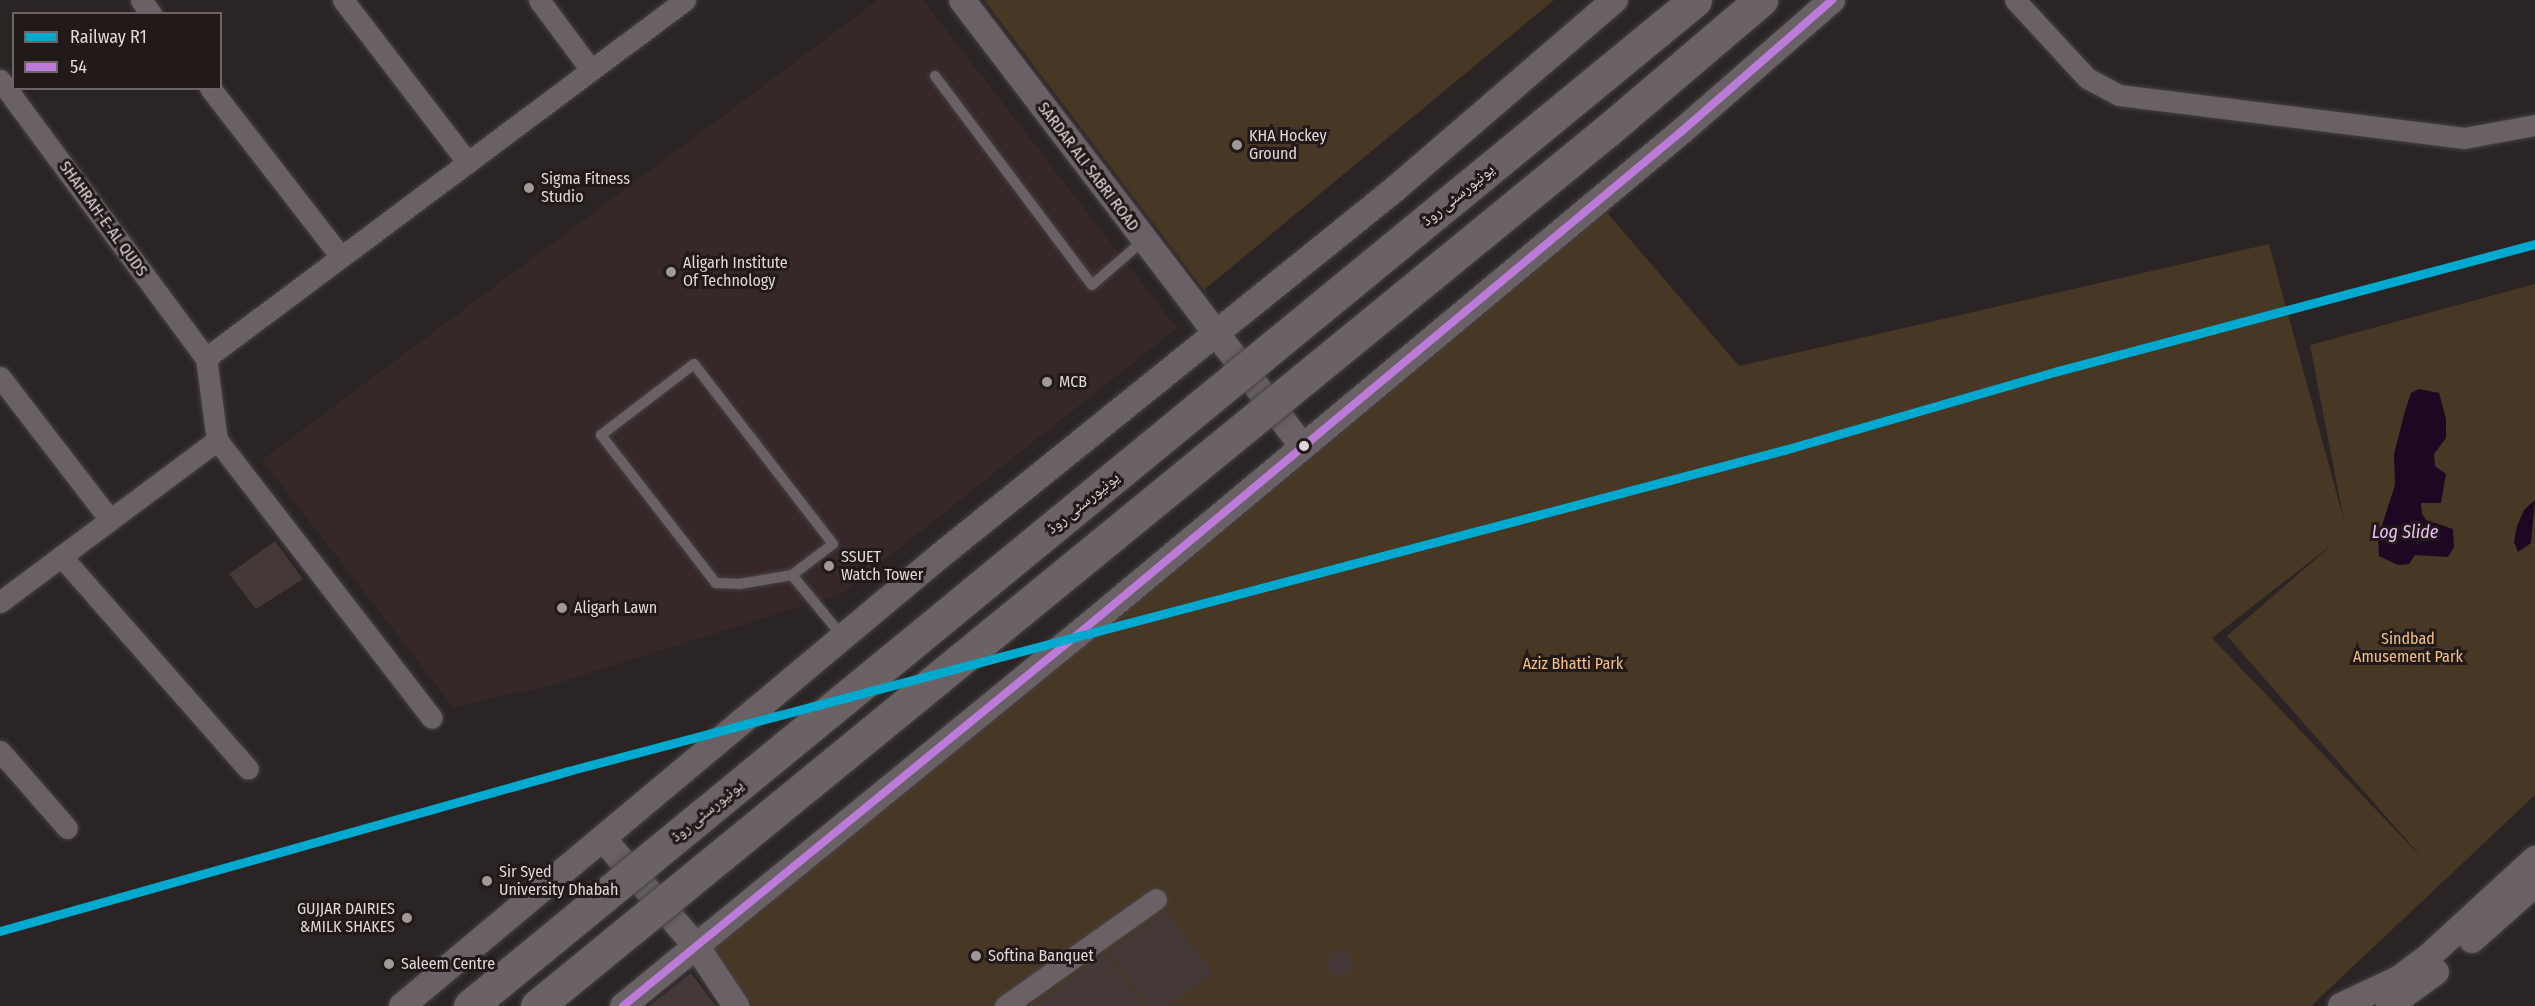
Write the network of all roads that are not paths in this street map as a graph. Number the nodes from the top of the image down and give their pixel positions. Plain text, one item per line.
1 (141, 0) edge
2 (343, 0) edge
3 (539, 0) edge
4 (685, 0) edge
5 (962, 0) edge
6 (1615, 0) edge
7 (1695, 0) edge
8 (1761, 0) edge
9 (1832, 0) edge
10 (2015, 0) edge
11 (150, 12) edge
12 (591, 70) junction
13 (935, 76) dead end
14 (0, 80) edge
15 (212, 90) edge
16 (2535, 124) edge
17 (468, 163) junction
18 (1144, 240) junction
19 (341, 257) junction
20 (1215, 335) junction
21 (206, 358) junction
22 (0, 377) edge
23 (217, 440) junction
24 (1303, 447) junction
25 (110, 520) junction
26 (61, 556) junction
27 (792, 574) junction
28 (0, 602) edge
29 (843, 637) junction
30 (432, 718) dead end
31 (0, 752) edge
32 (248, 769) dead end
33 (67, 828) dead end
34 (604, 840) junction
35 (2535, 859) edge
36 (2535, 885) edge
37 (1156, 899) dead end
38 (697, 947) junction
39 (2393, 999) edge
40 (402, 1006) edge
41 (470, 1006) edge
42 (537, 1006) edge
43 (623, 1006) edge
44 (736, 1006) edge
45 (1005, 1006) edge
46 (2341, 1006) edge

1 - 11 street
2 - 17 street
3 - 12 street
4 - 12 street
5 - 18 street, SARDAR ALI SABRI ROAD
6 - 20 street
7 - 41 main road, یونیورسٹی روڈ, bridge
8 - 42 main road, bridge
9 - 24 street
10 - 16 street
12 - 17 street
13 - 18 lane
14 - 21 street, SHAHRAH-E-AL QUDS
15 - 19 street
17 - 19 street
18 - 20 street, SARDAR ALI SABRI ROAD
19 - 21 street
20 - 24 street, SARDAR ALI SABRI ROAD
20 - 29 street
21 - 23 street
22 - 25 street
23 - 25 street
23 - 30 street
24 - 38 street
25 - 26 street
26 - 28 street
26 - 32 street
27 - 27 lane
27 - 29 lane
29 - 34 street
31 - 33 street
34 - 38 street
34 - 40 street
35 - 39 street
36 - 39 street
37 - 45 street
38 - 43 street
38 - 44 street
39 - 46 street

